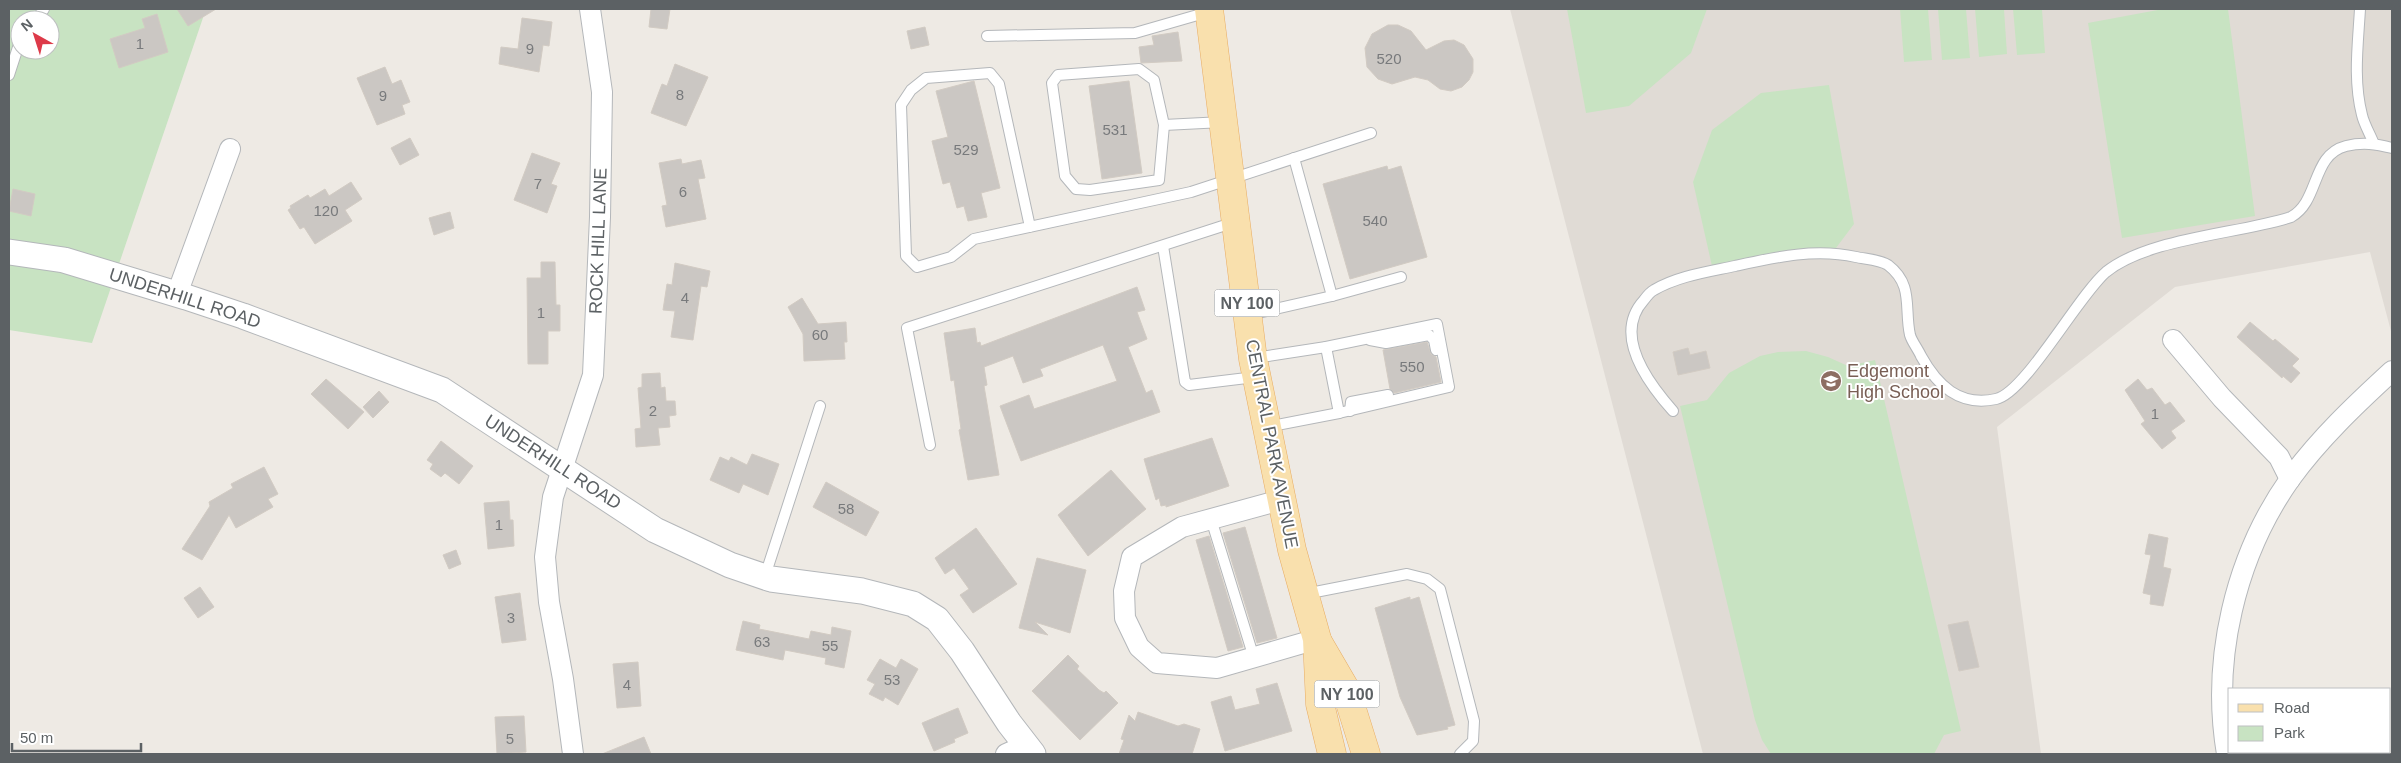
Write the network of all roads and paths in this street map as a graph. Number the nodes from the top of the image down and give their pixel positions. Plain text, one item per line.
1 (590, 9) edge
2 (2360, 9) edge
3 (1209, 10) edge
4 (987, 36) dead end
5 (14, 60) edge
6 (9, 75) edge
7 (1224, 122) junction
8 (1164, 126) junction
9 (1370, 134) dead end
10 (2374, 144) junction
11 (2392, 148) edge
12 (230, 149) dead end
13 (1294, 158) junction
14 (1231, 178) junction
15 (1237, 222) junction
16 (1030, 227) junction
17 (1163, 246) junction
18 (9, 252) edge
19 (1400, 277) dead end
20 (177, 294) junction
21 (1332, 296) junction
22 (1248, 315) junction
23 (2172, 340) dead end
24 (1326, 347) junction
25 (1255, 368) junction
26 (2392, 371) edge
27 (820, 406) dead end
28 (1673, 411) dead end
29 (1339, 414) junction
30 (1266, 427) junction
31 (930, 445) dead end
32 (562, 468) junction
33 (2290, 479) junction
34 (1281, 500) junction
35 (1211, 519) junction
36 (765, 577) junction
37 (1304, 595) junction
38 (1316, 639) junction
39 (1254, 658) junction
40 (1022, 751) edge
41 (573, 754) edge
42 (1332, 754) edge
43 (1366, 754) edge
44 (1460, 754) edge
45 (2226, 754) edge

1 - 32 street, ROCK HILL LANE
2 - 10 lane
3 - 4 lane
3 - 7 main road, CENTRAL PARK AVENUE / NY 100
5 - 6 lane
7 - 8 lane
7 - 14 main road, CENTRAL PARK AVENUE / NY 100
8 - 8 lane
9 - 13 lane
10 - 11 lane
10 - 28 lane
12 - 20 street
13 - 14 lane
13 - 21 lane
14 - 15 main road, CENTRAL PARK AVENUE / NY 100
14 - 16 lane
15 - 17 lane
15 - 22 main road, CENTRAL PARK AVENUE / NY 100
16 - 16 lane
17 - 25 lane
17 - 31 lane
18 - 20 street, UNDERHILL ROAD
19 - 21 lane
20 - 32 street, UNDERHILL ROAD
21 - 22 lane
22 - 25 main road, CENTRAL PARK AVENUE / NY 100
23 - 33 street
24 - 25 lane
24 - 29 lane
24 - 29 lane
25 - 30 main road, CENTRAL PARK AVENUE / NY 100
26 - 33 street
27 - 36 lane
29 - 30 lane
30 - 34 main road, CENTRAL PARK AVENUE / NY 100
32 - 36 street, UNDERHILL ROAD
32 - 41 street, ROCK HILL LANE
33 - 45 street
34 - 35 street
34 - 37 main road, CENTRAL PARK AVENUE / NY 100
35 - 39 lane
35 - 39 street
36 - 40 street, UNDERHILL ROAD
37 - 38 main road, CENTRAL PARK AVENUE / NY 100
37 - 44 lane
38 - 39 street
38 - 42 main road, CENTRAL PARK AVENUE / NY 100
38 - 43 main road, CENTRAL PARK AVENUE / NY 100

